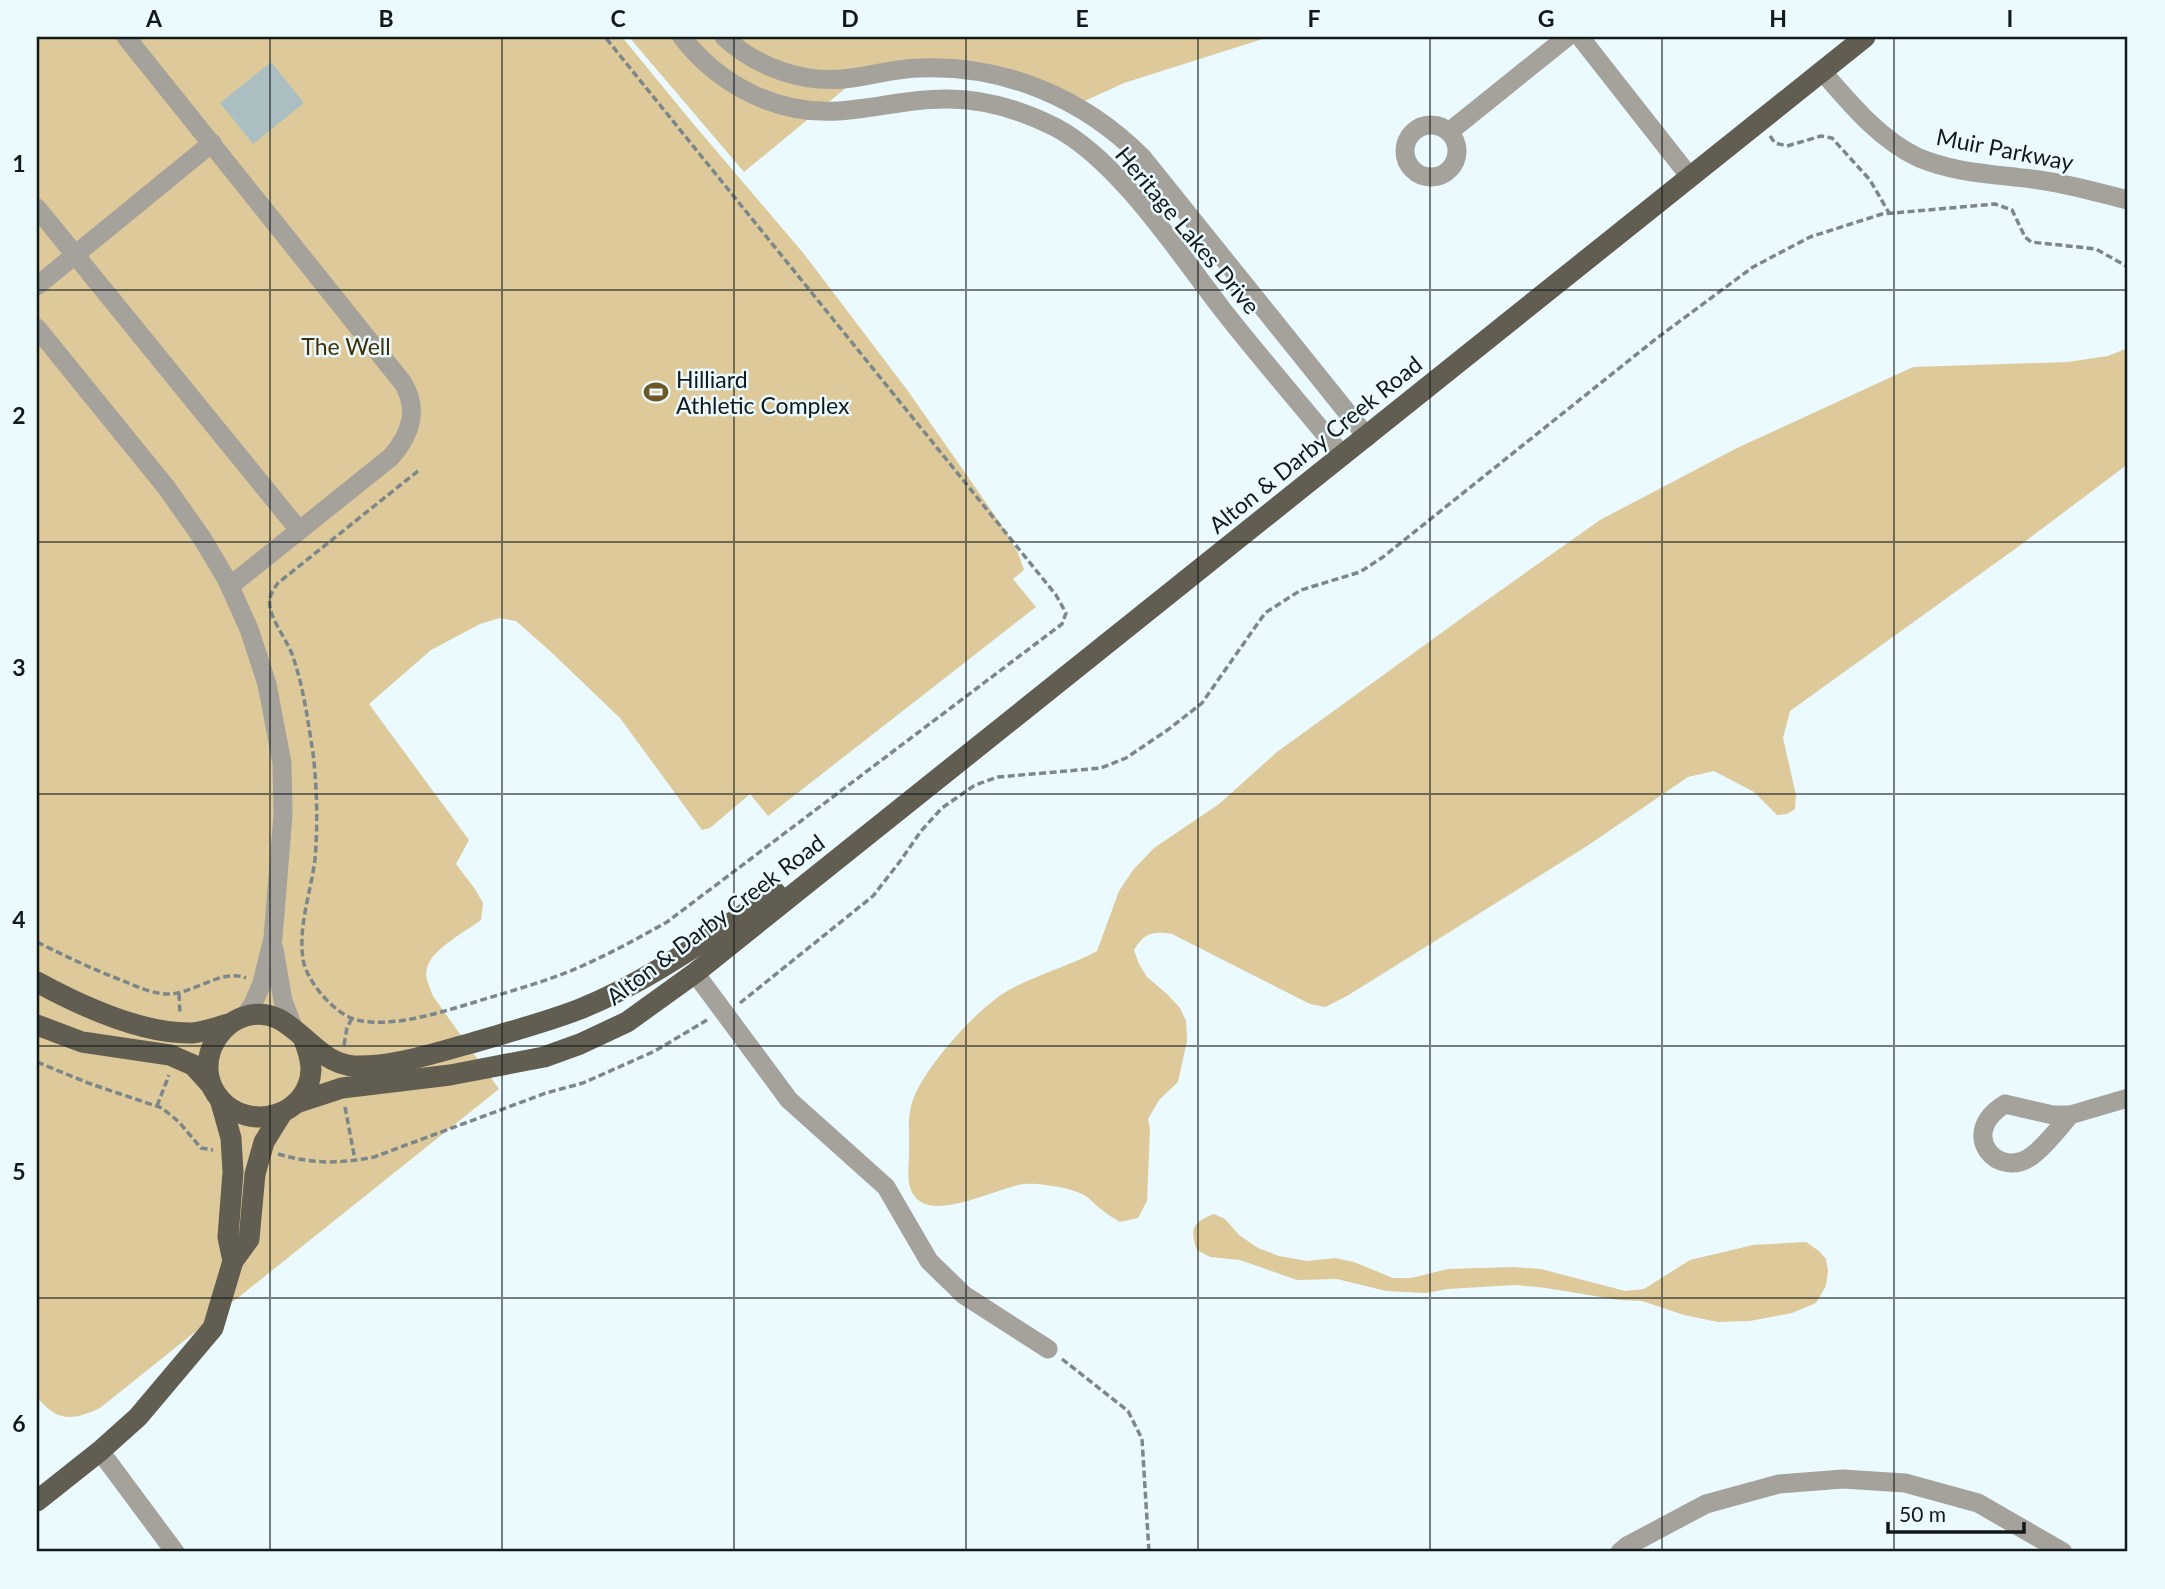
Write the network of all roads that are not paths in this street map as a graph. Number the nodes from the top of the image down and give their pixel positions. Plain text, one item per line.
1 (126, 37) edge
2 (682, 37) edge
3 (724, 37) edge
4 (1567, 37) edge
5 (1580, 37) edge
6 (1865, 37) edge
7 (898, 70) junction
8 (1822, 71) junction
9 (902, 102) junction
10 (1449, 132) dead end
11 (1125, 140) junction
12 (212, 144) junction
13 (1105, 166) junction
14 (1690, 177) junction
15 (2128, 200) edge
16 (37, 208) edge
17 (75, 254) junction
18 (37, 285) edge
19 (1266, 311) junction
20 (37, 328) edge
21 (1241, 331) junction
22 (1367, 437) junction
23 (1343, 456) junction
24 (299, 530) junction
25 (230, 586) junction
26 (875, 830) junction
27 (273, 938) junction
28 (695, 973) junction
29 (37, 982) edge
30 (237, 1020) junction
31 (37, 1025) edge
32 (298, 1033) junction
33 (215, 1092) junction
34 (2128, 1098) edge
35 (289, 1108) junction
36 (2070, 1115) dead end
37 (233, 1261) junction
38 (1048, 1349) road end
39 (100, 1451) junction
40 (37, 1501) edge
41 (175, 1552) edge
42 (1620, 1552) edge
43 (2063, 1552) edge

1 - 12 street
2 - 9 street, Heritage Lakes Drive
3 - 7 street, Heritage Lakes Drive
4 - 10 street
5 - 14 street
6 - 8 main road
7 - 9 street
7 - 11 street, Heritage Lakes Drive
8 - 14 main road, Alton & Darby Creek Road
8 - 15 street, Muir Parkway
9 - 13 street, Heritage Lakes Drive
11 - 13 street
11 - 19 street, Heritage Lakes Drive
12 - 17 street
12 - 24 street
13 - 21 street, Heritage Lakes Drive
14 - 22 main road, Alton & Darby Creek Road
16 - 17 street
17 - 18 street
17 - 24 street
19 - 21 street
19 - 22 street, Heritage Lakes Drive
20 - 25 street
21 - 23 street, Heritage Lakes Drive
22 - 23 main road, Alton & Darby Creek Road
23 - 26 main road, Alton & Darby Creek Road
24 - 25 street
25 - 27 street
26 - 28 main road, Alton & Darby Creek Road
26 - 32 main road, Alton & Darby Creek Road
27 - 30 street
27 - 32 street
28 - 35 main road, Alton & Darby Creek Road
28 - 38 street
29 - 30 main road
30 - 32 main road
30 - 33 main road
31 - 33 main road
32 - 35 main road
33 - 35 main road
33 - 37 main road
34 - 36 street
35 - 37 main road
37 - 39 main road
39 - 40 main road
39 - 41 street
42 - 43 street

